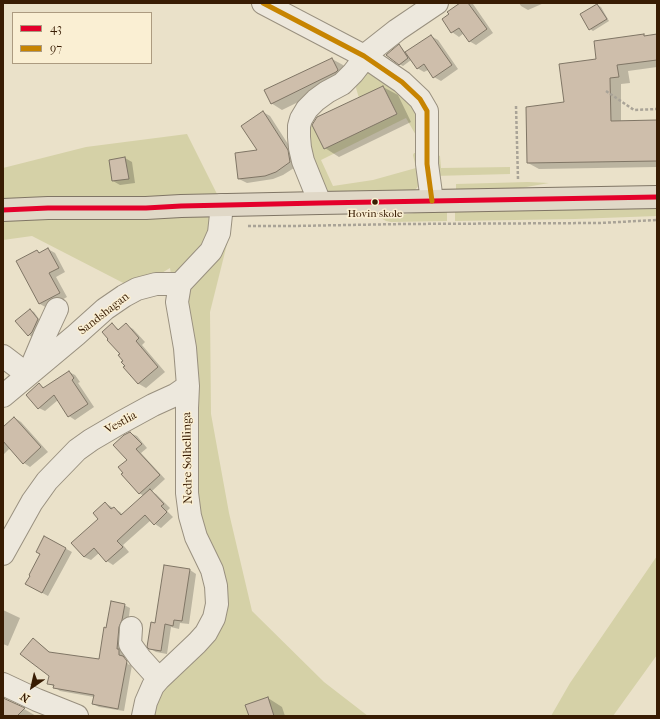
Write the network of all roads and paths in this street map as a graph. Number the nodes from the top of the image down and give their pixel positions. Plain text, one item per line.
1 (263, 3) edge
2 (437, 3) edge
3 (364, 56) junction
4 (606, 91) dead end
5 (516, 106) dead end
6 (657, 109) edge
7 (518, 179) dead end
8 (657, 197) edge
9 (432, 200) junction
10 (320, 203) junction
11 (3, 210) edge
12 (221, 215) junction
13 (657, 220) edge
14 (180, 284) junction
15 (57, 310) dead end
16 (3, 356) edge
17 (28, 375) junction
18 (188, 386) junction
19 (3, 396) edge
20 (3, 554) edge
21 (132, 628) dead end
22 (5, 675) edge
23 (159, 679) junction
24 (77, 716) edge
25 (143, 716) edge

1 - 3 street
2 - 3 street
3 - 9 street
3 - 10 street
4 - 6 path
5 - 7 path
8 - 9 main road
9 - 10 main road
10 - 12 main road
11 - 12 main road
12 - 13 path
12 - 14 street
14 - 17 street, Sandshagan
14 - 18 street
15 - 17 street
16 - 17 street
17 - 19 street, Sandshagan
18 - 20 street, Vestlia
18 - 23 street, Nedre Solhellinga
21 - 23 street
22 - 24 street
23 - 25 street, Nedre Solhellinga

